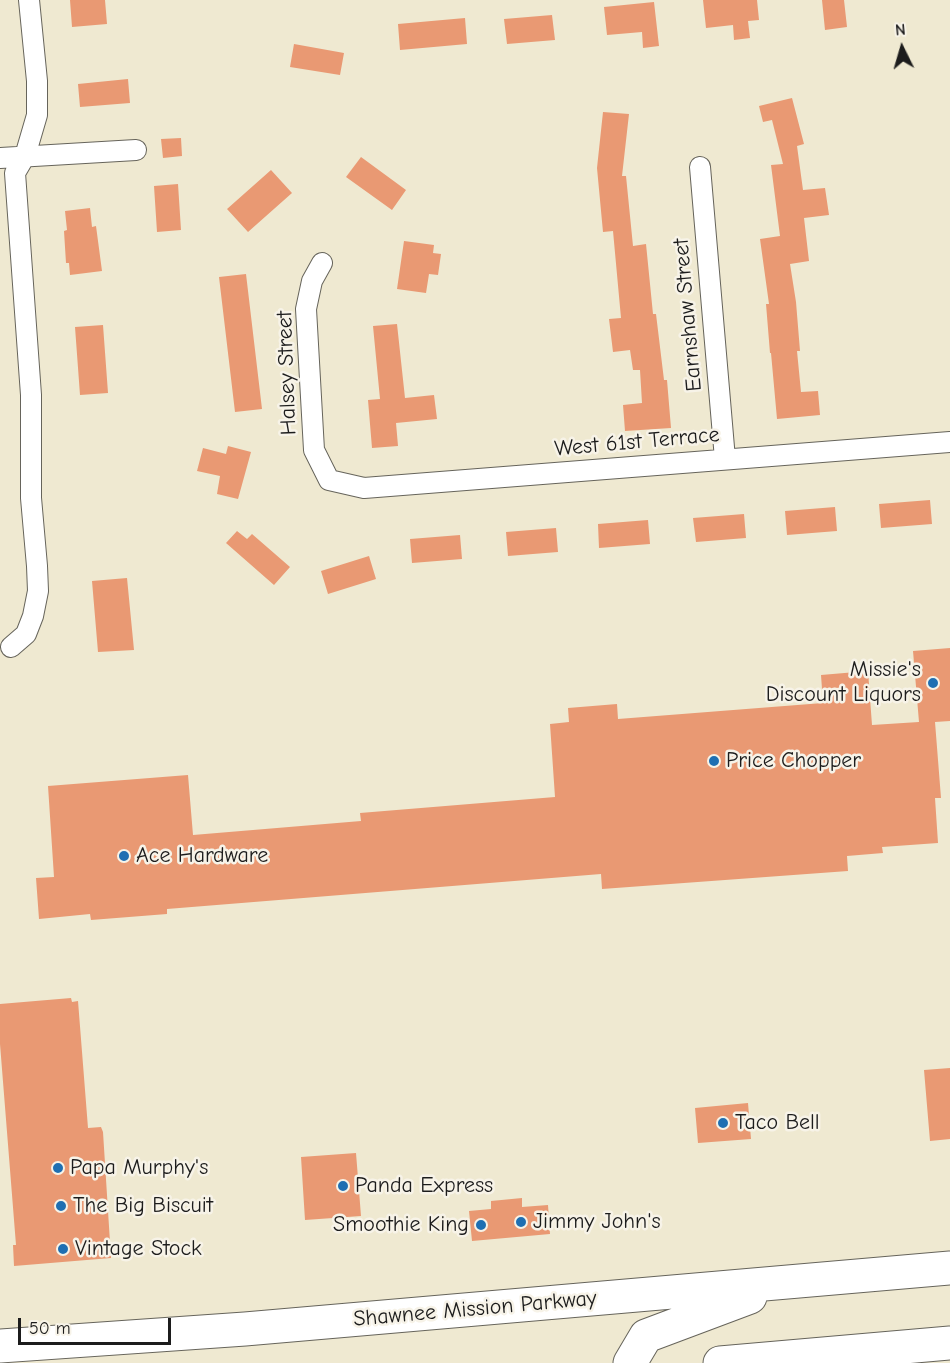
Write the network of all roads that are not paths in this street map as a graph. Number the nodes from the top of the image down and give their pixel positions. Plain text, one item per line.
1 (29, 0) edge
2 (136, 150) dead end
3 (25, 156) junction
4 (0, 158) edge
5 (700, 167) dead end
6 (322, 263) dead end
7 (950, 442) edge
8 (725, 459) junction
9 (329, 480) joint
10 (11, 647) dead end
11 (950, 1268) edge
12 (787, 1283) junction
13 (950, 1343) edge
14 (0, 1346) edge
15 (630, 1363) edge
16 (720, 1363) edge

1 - 3 street
2 - 3 street
3 - 4 street
3 - 10 street
5 - 8 street, Earnshaw Street
6 - 9 street, Halsey Street
7 - 8 street, West 61st Terrace
8 - 9 street, West 61st Terrace
11 - 12 highway, Shawnee Mission Parkway
12 - 14 highway, Shawnee Mission Parkway
12 - 15 highway
13 - 16 highway

